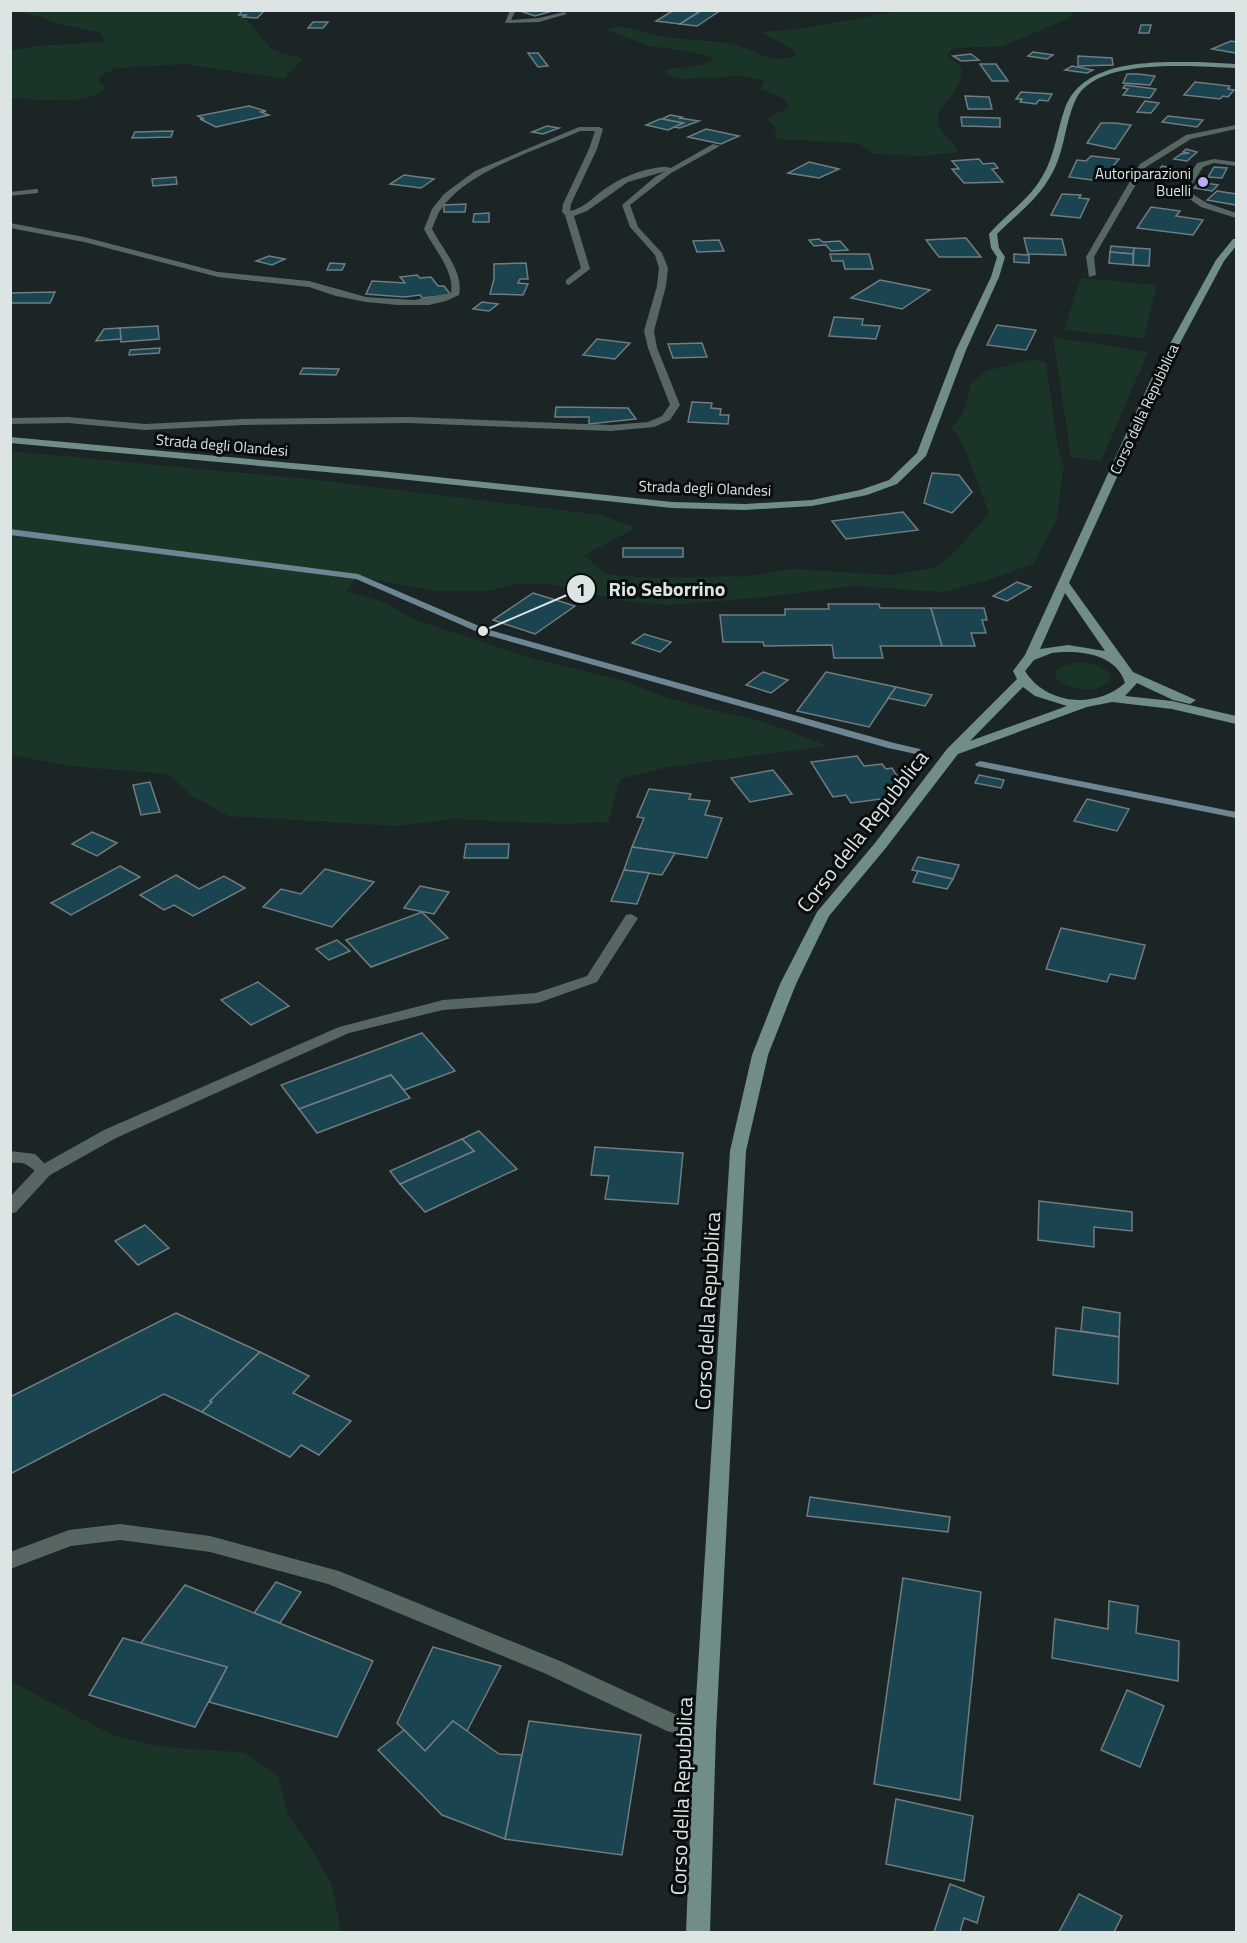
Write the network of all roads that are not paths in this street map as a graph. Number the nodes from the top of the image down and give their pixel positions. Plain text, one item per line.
1 (513, 10) edge
2 (564, 14) dead end
3 (1236, 66) edge
4 (1236, 127) edge
5 (716, 146) dead end
6 (1236, 164) edge
7 (669, 169) junction
8 (36, 191) dead end
9 (10, 194) edge
10 (569, 214) junction
11 (1236, 216) edge
12 (10, 225) edge
13 (1236, 241) edge
14 (1092, 275) dead end
15 (569, 282) dead end
16 (10, 421) edge
17 (10, 440) edge
18 (1064, 584) junction
19 (1031, 655) junction
20 (1118, 662) junction
21 (1130, 675) junction
22 (1022, 681) junction
23 (1113, 699) junction
24 (1174, 701) junction
25 (1087, 703) junction
26 (1236, 711) edge
27 (1236, 720) edge
28 (952, 752) junction
29 (631, 918) dead end
30 (10, 1156) edge
31 (44, 1171) junction
32 (10, 1208) edge
33 (10, 1561) edge
34 (705, 1732) junction
35 (698, 1932) edge

1 - 2 street
3 - 17 main road, Strada degli Olandesi
4 - 14 street
5 - 7 street
6 - 11 street
7 - 10 street
7 - 16 street
8 - 9 street
10 - 12 street
10 - 15 street
13 - 18 main road, Corso della Repubblica
18 - 19 main road, Corso della Repubblica
18 - 20 main road
19 - 20 main road
19 - 22 main road, Corso della Repubblica
20 - 21 main road
21 - 23 main road
21 - 24 main road
22 - 25 main road
22 - 28 main road, Corso della Repubblica
23 - 24 main road
23 - 25 main road
24 - 26 main road
24 - 27 main road
25 - 28 main road, Corso della Repubblica
28 - 34 main road, Corso della Repubblica
29 - 31 street
30 - 31 street
31 - 32 street
33 - 34 street
34 - 35 main road, Corso della Repubblica

